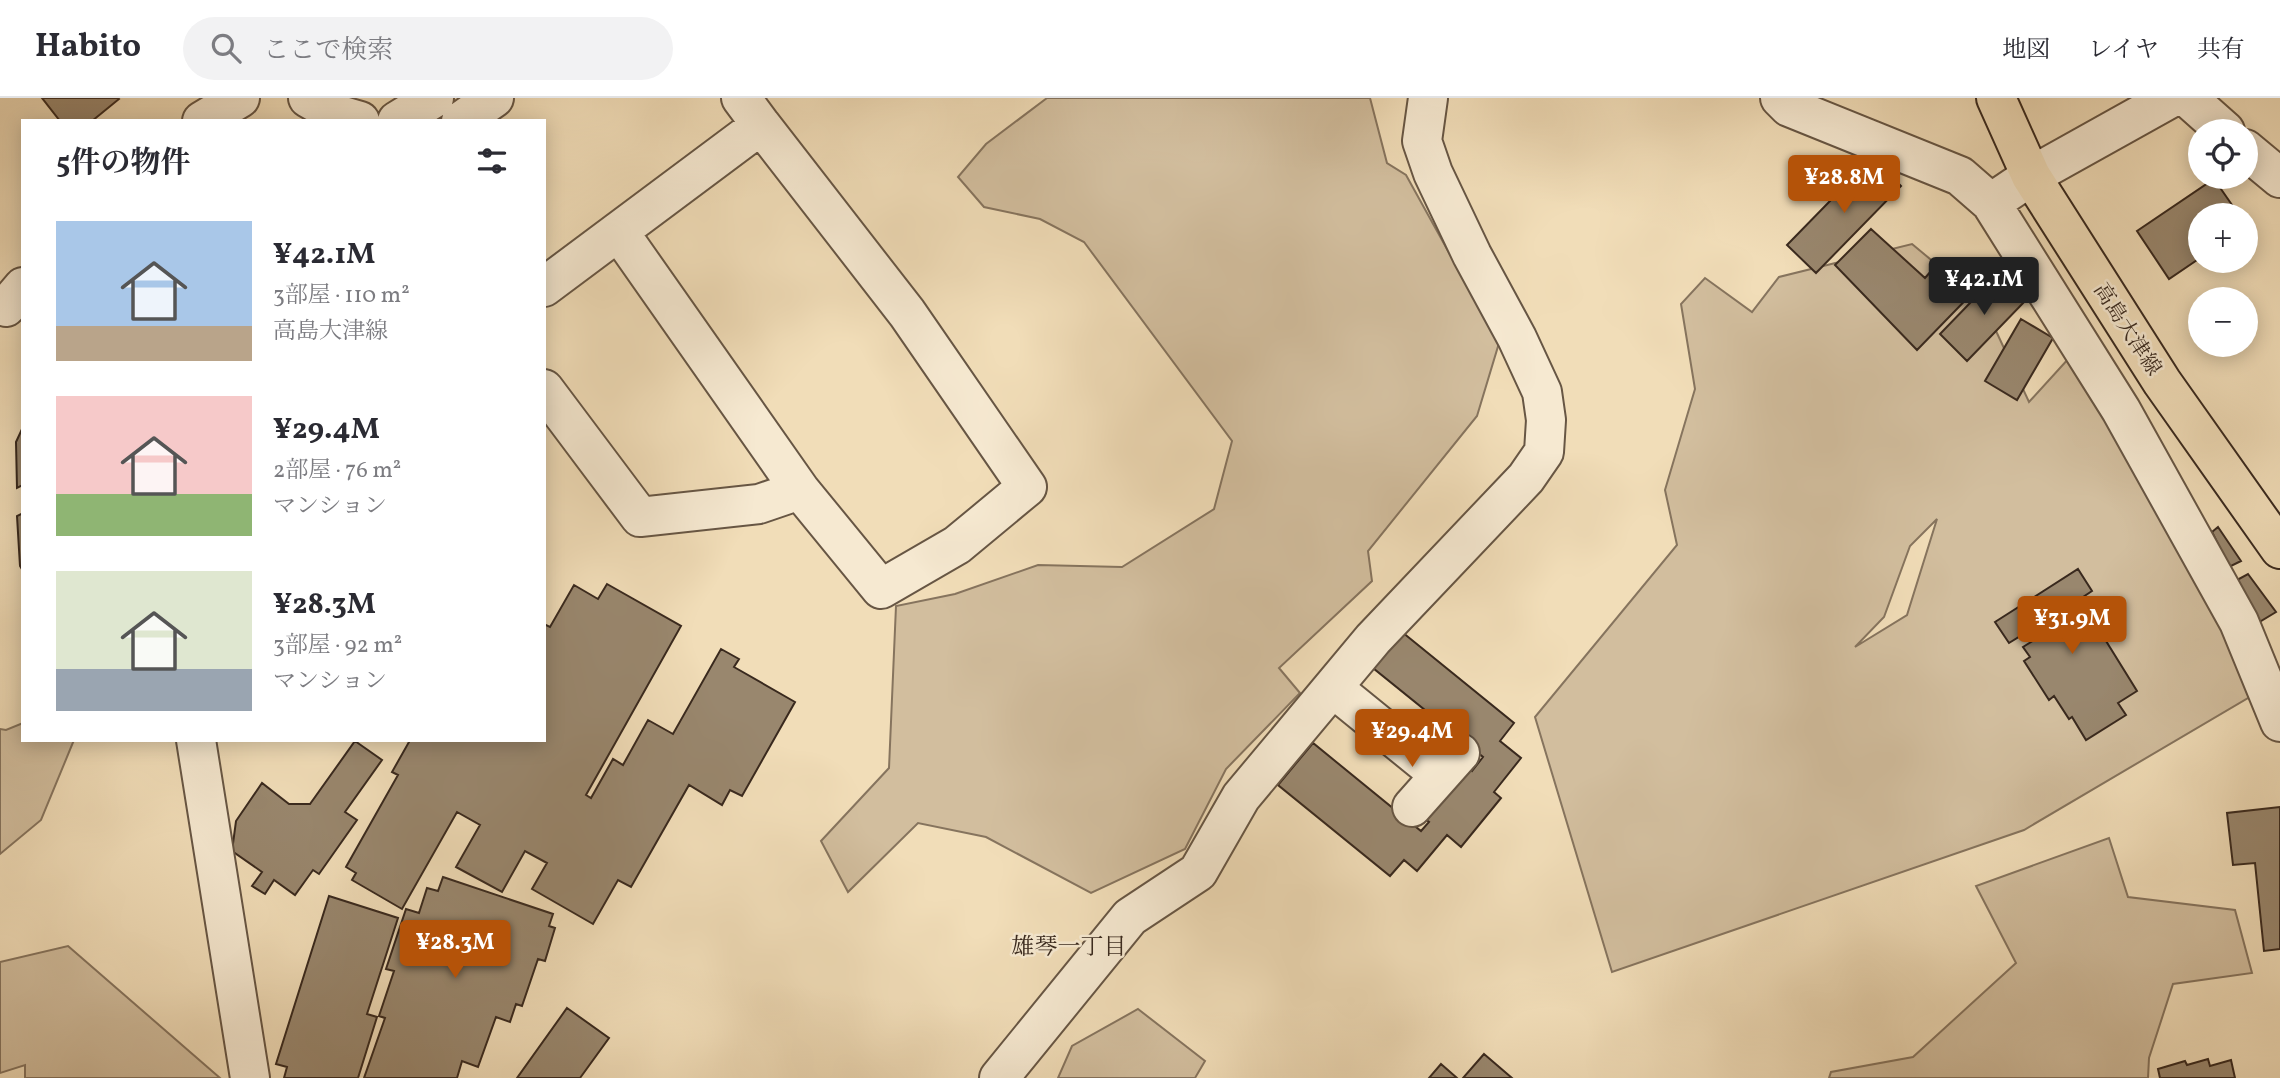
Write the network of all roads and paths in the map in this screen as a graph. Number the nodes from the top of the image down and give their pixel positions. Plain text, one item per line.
1 (240, 98) edge
2 (308, 98) edge
3 (434, 98) edge
4 (494, 98) edge
5 (1428, 98) edge
6 (1780, 98) edge
7 (1996, 98) edge
8 (2171, 98) edge
9 (2188, 98) edge
10 (751, 112) edge
11 (205, 119) edge
12 (353, 119) edge
13 (400, 119) edge
14 (464, 119) edge
15 (2212, 119) edge
16 (2258, 160) edge
17 (2031, 176) junction
18 (2280, 178) edge
19 (1991, 204) junction
20 (619, 232) junction
21 (546, 286) edge
22 (546, 392) edge
23 (800, 490) junction
24 (2280, 549) edge
25 (1333, 688) junction
26 (2280, 722) edge
27 (196, 742) edge
28 (1412, 807) dead end
29 (250, 1078) edge
30 (999, 1078) edge

1 - 11 street
2 - 12 street
3 - 13 street
4 - 14 street
5 - 25 street
6 - 19 street
7 - 17 main road, 高島大津線
8 - 17 street
9 - 15 street
10 - 20 street
10 - 23 street
16 - 18 street
17 - 19 street
17 - 24 main road, 高島大津線
19 - 26 street
20 - 21 street
20 - 23 street
22 - 23 street
25 - 28 street
25 - 30 street
27 - 29 street

